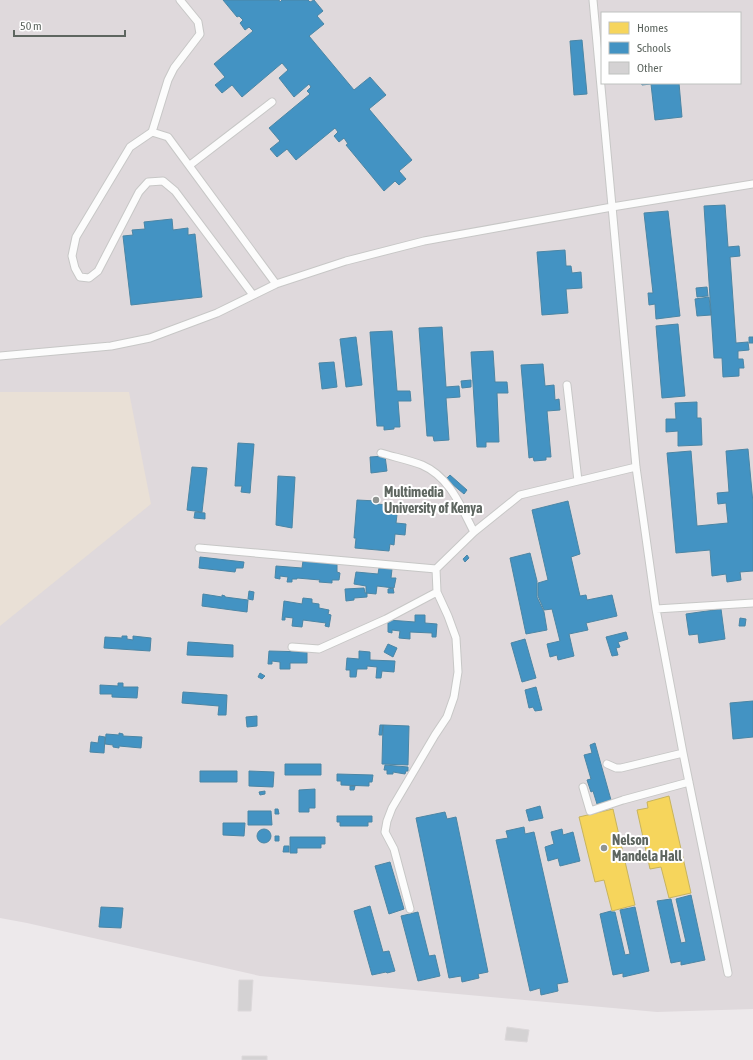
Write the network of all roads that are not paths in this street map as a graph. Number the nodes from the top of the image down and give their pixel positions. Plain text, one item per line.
1 (180, 0) edge
2 (594, 0) edge
3 (601, 80) edge
4 (601, 84) edge
5 (272, 102) dead end
6 (152, 132) junction
7 (190, 165) junction
8 (753, 184) edge
9 (612, 206) junction
10 (276, 284) junction
11 (253, 295) junction
12 (0, 356) edge
13 (567, 385) dead end
14 (381, 453) dead end
15 (636, 467) junction
16 (578, 481) junction
17 (474, 532) junction
18 (199, 548) dead end
19 (436, 569) junction
20 (437, 592) junction
21 (753, 603) edge
22 (656, 609) junction
23 (292, 648) dead end
24 (683, 753) junction
25 (607, 764) dead end
26 (689, 782) junction
27 (583, 787) dead end
28 (410, 909) dead end
29 (728, 973) dead end

1 - 6 lane
2 - 3 lane
4 - 9 lane
5 - 7 lane
6 - 7 lane
6 - 11 lane
7 - 10 lane
8 - 9 lane
9 - 10 lane
9 - 15 lane
10 - 11 lane
11 - 12 lane
13 - 16 lane
14 - 17 lane
15 - 16 lane
15 - 22 lane
16 - 17 lane
17 - 19 lane
18 - 19 lane
19 - 20 lane
20 - 23 lane
20 - 28 lane
21 - 22 lane
22 - 24 lane
24 - 25 lane
24 - 26 lane
26 - 27 lane
26 - 29 lane

